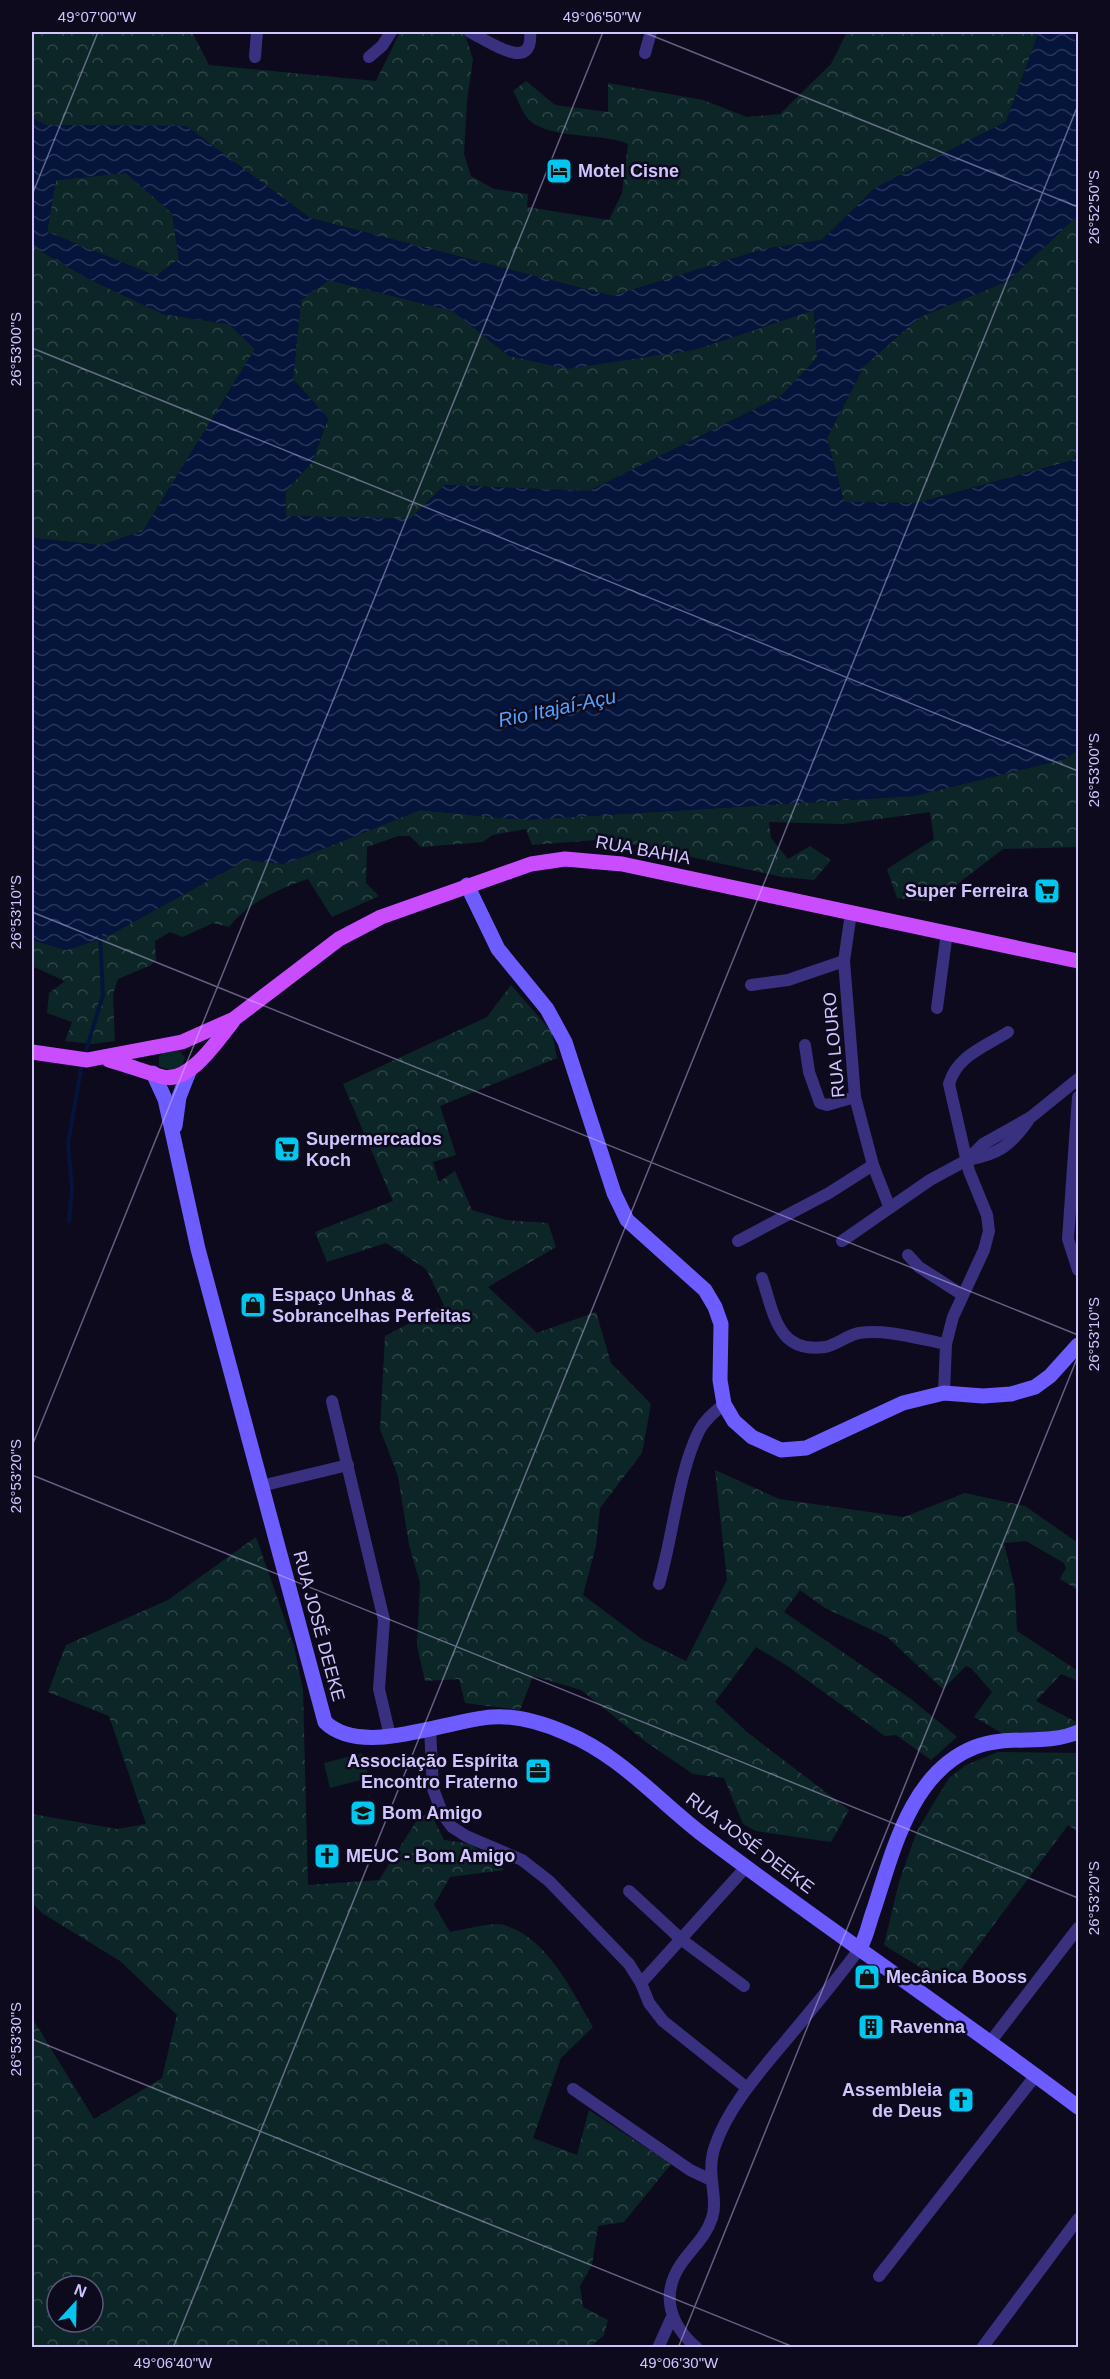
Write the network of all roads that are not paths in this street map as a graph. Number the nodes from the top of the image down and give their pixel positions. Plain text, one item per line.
1 (257, 32) edge
2 (391, 32) edge
3 (470, 32) edge
4 (530, 32) edge
5 (651, 32) edge
6 (645, 53) dead end
7 (255, 57) dead end
8 (369, 57) dead end
9 (467, 885) junction
10 (851, 913) junction
11 (947, 932) junction
12 (844, 961) junction
13 (1078, 961) edge
14 (751, 985) dead end
15 (937, 1008) dead end
16 (234, 1019) junction
17 (1008, 1032) dead end
18 (182, 1042) junction
19 (805, 1045) dead end
20 (152, 1049) junction
21 (32, 1052) edge
22 (103, 1058) junction
23 (190, 1069) junction
24 (153, 1073) junction
25 (1078, 1079) edge
26 (855, 1097) junction
27 (1078, 1097) edge
28 (173, 1135) junction
29 (967, 1160) junction
30 (873, 1165) junction
31 (889, 1206) junction
32 (738, 1241) dead end
33 (842, 1241) dead end
34 (908, 1255) dead end
35 (1078, 1270) edge
36 (762, 1278) dead end
37 (961, 1294) junction
38 (946, 1344) junction
39 (1078, 1345) edge
40 (944, 1393) junction
41 (332, 1401) dead end
42 (724, 1404) junction
43 (348, 1465) junction
44 (261, 1486) junction
45 (659, 1584) dead end
46 (429, 1728) junction
47 (1078, 1732) edge
48 (390, 1737) junction
49 (747, 1866) junction
50 (629, 1892) dead end
51 (1078, 1928) edge
52 (682, 1940) junction
53 (860, 1948) junction
54 (642, 1983) junction
55 (744, 1986) dead end
56 (991, 2041) junction
57 (1036, 2075) junction
58 (747, 2088) junction
59 (573, 2089) dead end
60 (1078, 2107) edge
61 (710, 2179) junction
62 (1078, 2219) edge
63 (879, 2276) dead end
64 (672, 2319) junction
65 (658, 2348) edge
66 (697, 2348) edge
67 (982, 2348) edge

1 - 7 street
2 - 8 street
3 - 4 street
5 - 6 street
9 - 10 main road, RUA BAHIA
9 - 16 main road, RUA BAHIA
9 - 42 street
10 - 11 main road, RUA BAHIA
10 - 12 street, RUA LOURO
11 - 13 main road, RUA BAHIA
11 - 15 street
12 - 14 street
12 - 26 street, RUA LOURO
16 - 18 main road, RUA BAHIA
16 - 23 main road, RUA BAHIA
17 - 29 street
18 - 20 main road, RUA BAHIA
18 - 23 main road
19 - 26 street
20 - 22 main road, RUA BAHIA
20 - 24 main road
21 - 22 main road, RUA BAHIA
22 - 24 main road, RUA BAHIA
23 - 24 main road, RUA BAHIA
23 - 28 street, RUA JOSÉ DEEKE
24 - 28 street, RUA JOSÉ DEEKE
25 - 29 street
26 - 30 street, RUA LOURO
27 - 35 street
28 - 44 street, RUA JOSÉ DEEKE
29 - 31 street
29 - 37 street
30 - 31 street, RUA LOURO
30 - 32 street
31 - 33 street
34 - 37 street
36 - 38 street
37 - 38 street
38 - 40 street
39 - 40 street
40 - 42 street
41 - 43 street
42 - 45 street
43 - 44 street
43 - 48 street
44 - 48 street, RUA JOSÉ DEEKE
46 - 48 street, RUA JOSÉ DEEKE
46 - 49 street, RUA JOSÉ DEEKE
46 - 54 street
47 - 53 street
49 - 52 street
49 - 53 street, RUA JOSÉ DEEKE
50 - 52 street
51 - 56 street
52 - 54 street
52 - 55 street
53 - 56 street, RUA JOSÉ DEEKE
53 - 58 street
54 - 58 street
56 - 57 street, RUA JOSÉ DEEKE
57 - 60 street, RUA JOSÉ DEEKE
57 - 63 street
58 - 61 street
59 - 61 street
61 - 64 street
62 - 67 street
64 - 65 street
64 - 66 street

